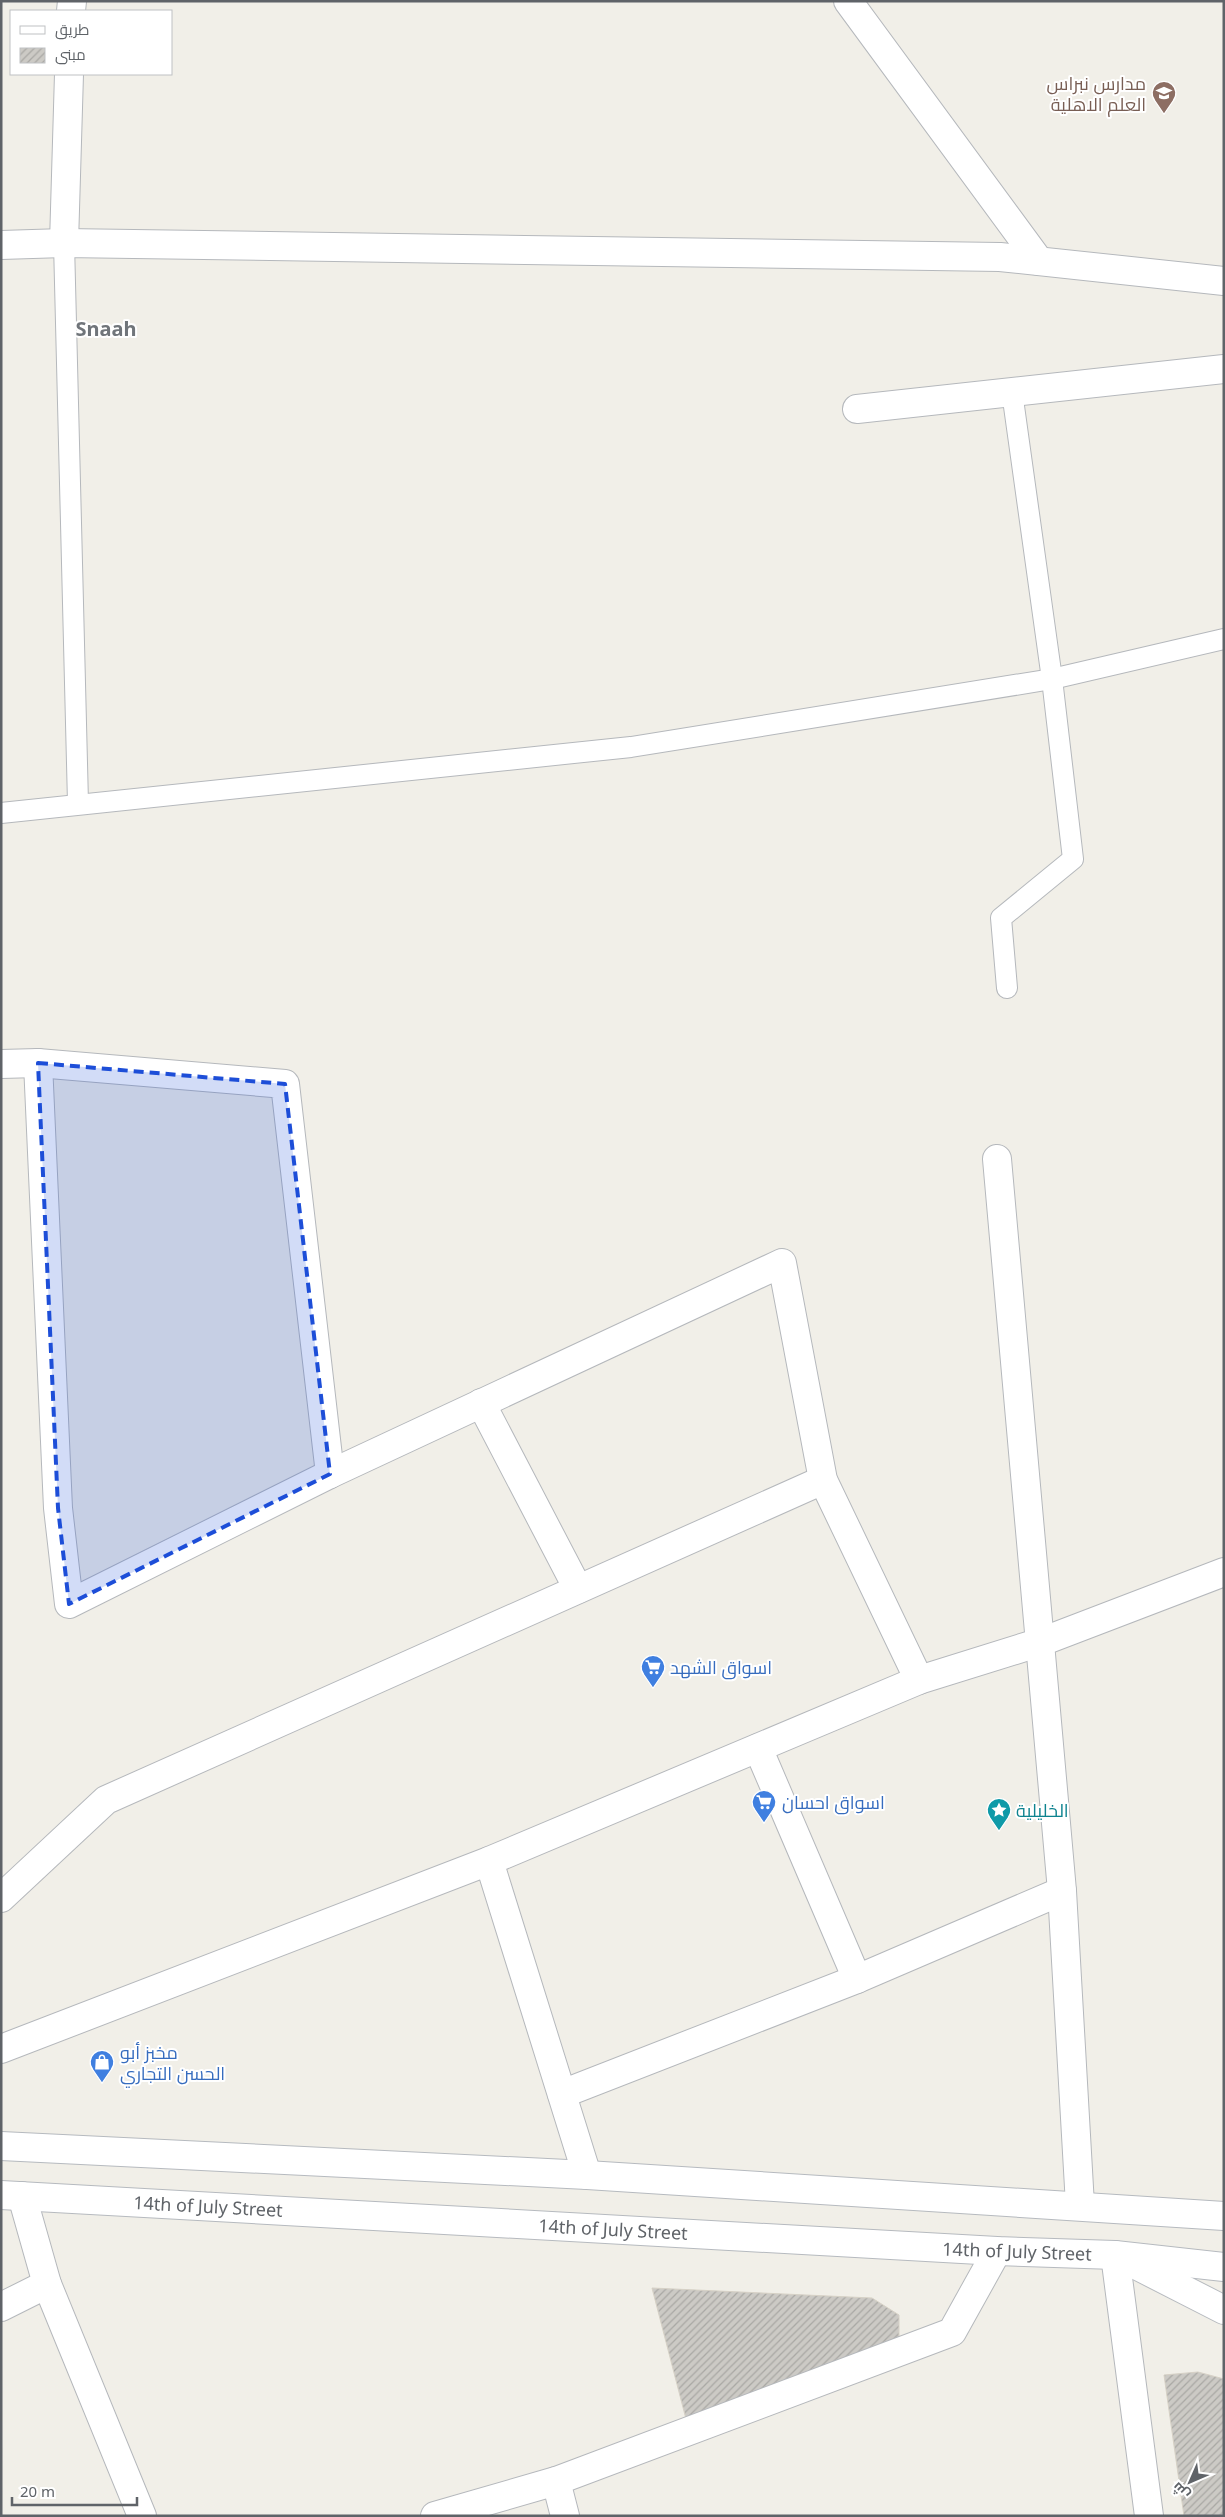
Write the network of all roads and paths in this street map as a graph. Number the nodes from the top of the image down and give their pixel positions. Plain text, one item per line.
1 (848, 1) edge
2 (69, 75) edge
3 (64, 243) junction
4 (1, 245) edge
5 (1040, 261) junction
6 (1224, 281) edge
7 (1224, 369) edge
8 (1012, 392) junction
9 (857, 409) dead end
10 (1224, 639) edge
11 (1052, 679) junction
12 (78, 803) junction
13 (1, 813) edge
14 (1007, 988) dead end
15 (38, 1063) junction
16 (1, 1064) edge
17 (997, 1159) dead end
18 (482, 1403) junction
19 (330, 1474) junction
20 (823, 1480) junction
21 (1224, 1572) edge
22 (578, 1589) junction
23 (1041, 1642) junction
24 (919, 1680) junction
25 (758, 1748) junction
26 (489, 1861) junction
27 (1062, 1891) junction
28 (1, 1898) edge
29 (857, 1979) junction
30 (1, 2049) edge
31 (562, 2094) junction
32 (1, 2146) edge
33 (587, 2174) junction
34 (12, 2195) edge
35 (1080, 2205) junction
36 (1224, 2216) edge
37 (997, 2251) junction
38 (1114, 2255) junction
39 (1224, 2267) edge
40 (47, 2284) junction
41 (1, 2307) edge
42 (1224, 2310) edge
43 (556, 2481) junction
44 (142, 2516) edge
45 (435, 2516) edge
46 (565, 2516) edge
47 (1149, 2516) edge

1 - 5 street
2 - 3 street
3 - 4 street
3 - 5 street
3 - 12 lane
5 - 6 street
7 - 8 street
8 - 9 street
8 - 11 lane
10 - 11 lane
11 - 12 lane
11 - 14 lane
12 - 13 lane
15 - 16 street
15 - 19 street
15 - 19 street
17 - 23 street
18 - 19 street
18 - 20 street
18 - 22 street
20 - 22 street
20 - 24 street
21 - 23 street
22 - 28 street
23 - 24 street
23 - 27 street
24 - 25 street
25 - 26 street
25 - 29 street
26 - 30 street
26 - 31 street
27 - 29 street
27 - 35 street
29 - 31 street
31 - 33 street
32 - 33 street
33 - 35 street
34 - 37 street, 14th of July Street
34 - 40 street
35 - 36 street
37 - 38 street, 14th of July Street
37 - 43 street
38 - 39 street, 14th of July Street
38 - 42 street
38 - 47 street
40 - 41 street
40 - 44 street
43 - 45 street
43 - 46 street

